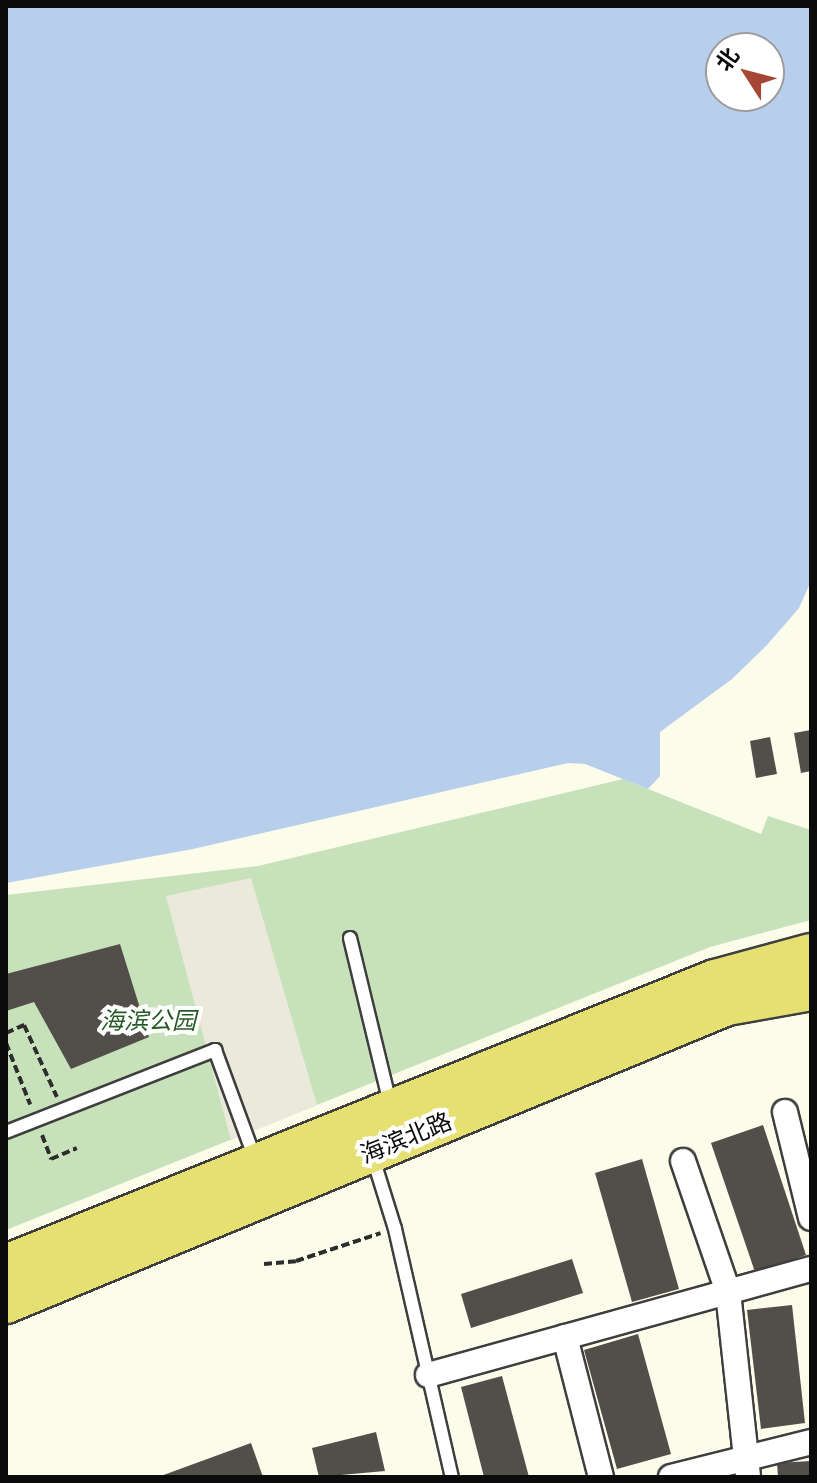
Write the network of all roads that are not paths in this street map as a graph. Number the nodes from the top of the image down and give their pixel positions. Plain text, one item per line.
1 (350, 938) dead end
2 (811, 954) edge
3 (811, 990) edge
4 (391, 1110) junction
5 (785, 1112) dead end
6 (6, 1132) edge
7 (371, 1152) junction
8 (683, 1161) dead end
9 (256, 1164) junction
10 (811, 1218) edge
11 (6, 1265) edge
12 (811, 1269) edge
13 (728, 1292) junction
14 (6, 1303) edge
15 (565, 1337) junction
16 (428, 1375) junction
17 (811, 1442) edge
18 (747, 1467) edge
19 (452, 1477) edge
20 (601, 1477) edge
21 (671, 1477) edge

1 - 4 lane
2 - 4 main road, 海滨北路
3 - 7 main road, 海滨北路
4 - 9 main road, 海滨北路
5 - 10 street
6 - 9 lane
7 - 14 main road, 海滨北路
7 - 16 lane
8 - 13 street
9 - 11 main road, 海滨北路
12 - 13 street
13 - 15 street
13 - 18 street
15 - 16 street
15 - 20 street
16 - 19 lane
17 - 18 street
18 - 21 street

